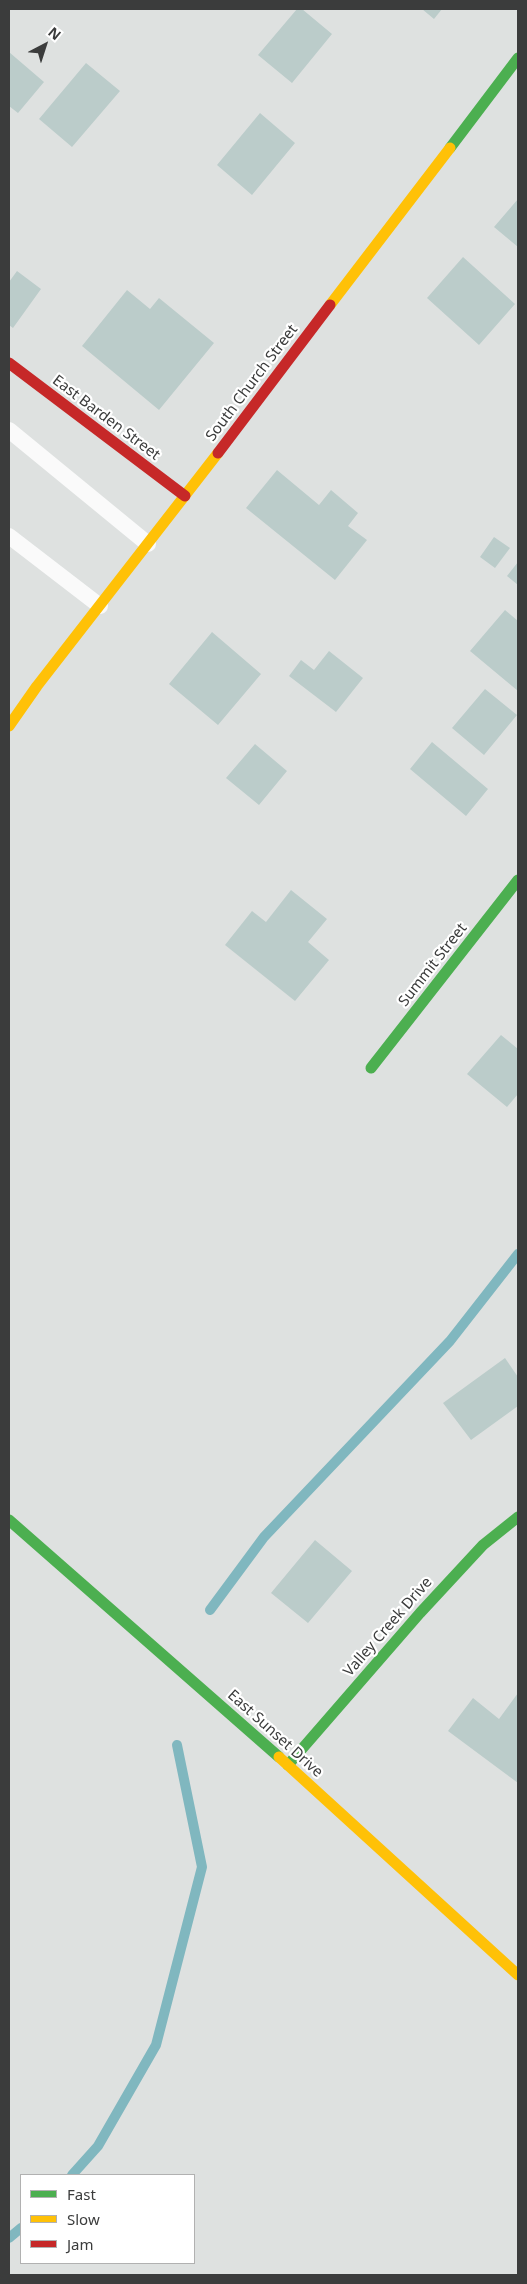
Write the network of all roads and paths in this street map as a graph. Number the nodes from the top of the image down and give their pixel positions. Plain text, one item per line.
1 (518, 58) edge
2 (9, 362) edge
3 (9, 430) edge
4 (184, 496) junction
5 (9, 536) edge
6 (148, 544) junction
7 (100, 606) junction
8 (9, 726) edge
9 (518, 880) edge
10 (371, 1068) dead end
11 (518, 1517) edge
12 (9, 1520) edge
13 (288, 1765) junction
14 (518, 1975) edge

1 - 4 street, South Church Street
2 - 4 street, East Barden Street
3 - 6 lane
4 - 6 street, South Church Street
5 - 7 lane
6 - 7 street, South Church Street
7 - 8 street, South Church Street
9 - 10 street, Summit Street
11 - 13 street, Valley Creek Drive
12 - 13 street, East Sunset Drive
13 - 14 street, East Sunset Drive

